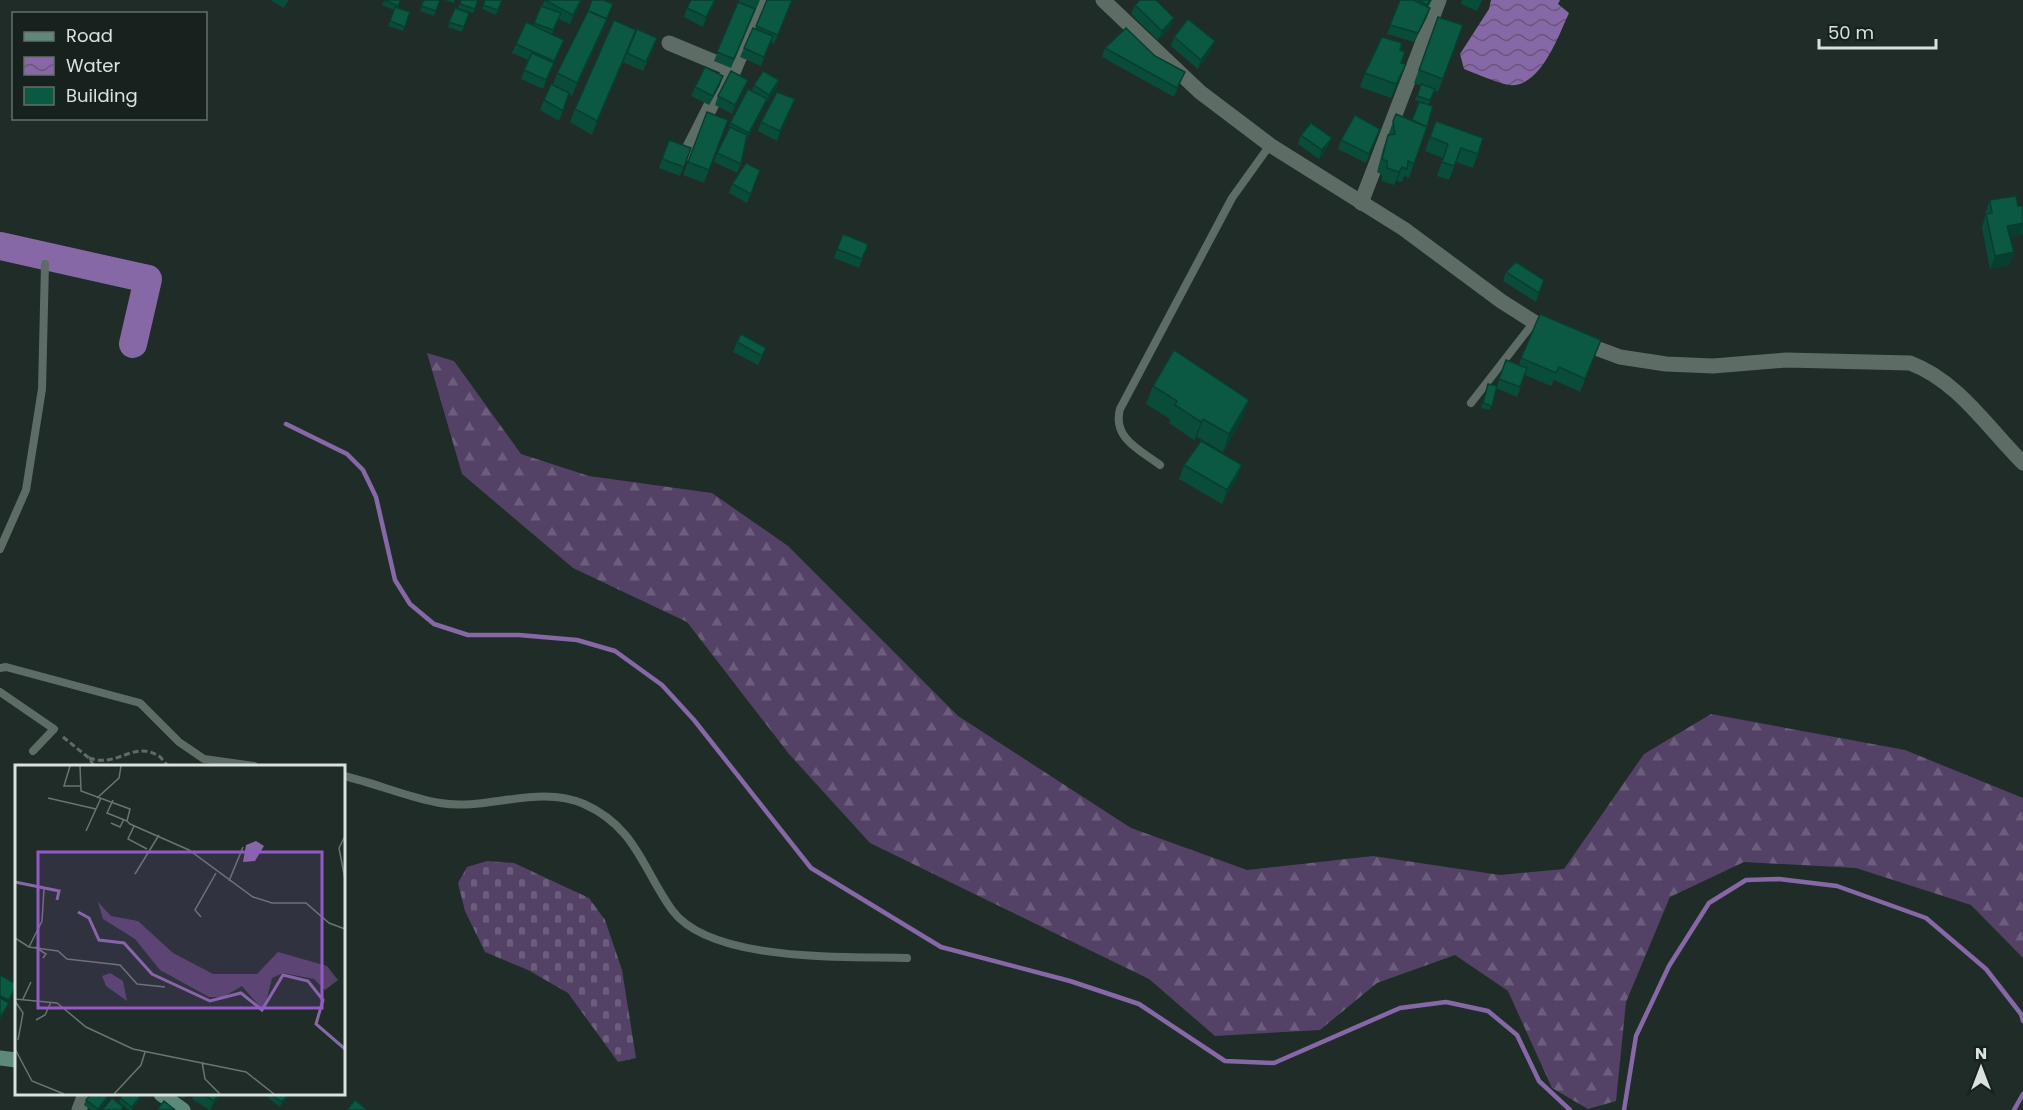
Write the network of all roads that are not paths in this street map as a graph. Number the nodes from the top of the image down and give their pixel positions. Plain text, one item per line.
1 (764, 0) edge
2 (1103, 0) edge
3 (1439, 0) edge
4 (669, 43) dead end
5 (734, 70) junction
6 (1270, 145) junction
7 (687, 153) edge
8 (1361, 203) junction
9 (45, 264) dead end
10 (1534, 322) junction
11 (1471, 403) dead end
12 (2023, 463) edge
13 (1160, 465) dead end
14 (0, 549) edge
15 (0, 668) edge
16 (0, 692) edge
17 (33, 752) dead end
18 (247, 765) edge
19 (345, 776) edge
20 (907, 958) dead end
21 (0, 1058) edge
22 (15, 1060) edge
23 (85, 1095) edge
24 (162, 1095) edge
25 (79, 1110) edge
26 (183, 1110) edge

1 - 5 street
2 - 6 street
3 - 8 street
4 - 5 street
5 - 7 street
6 - 8 street
6 - 13 lane
8 - 10 street
9 - 14 lane
10 - 11 lane
10 - 12 street
15 - 18 lane
16 - 17 lane
19 - 20 lane
21 - 22 street
23 - 25 street
24 - 26 street

